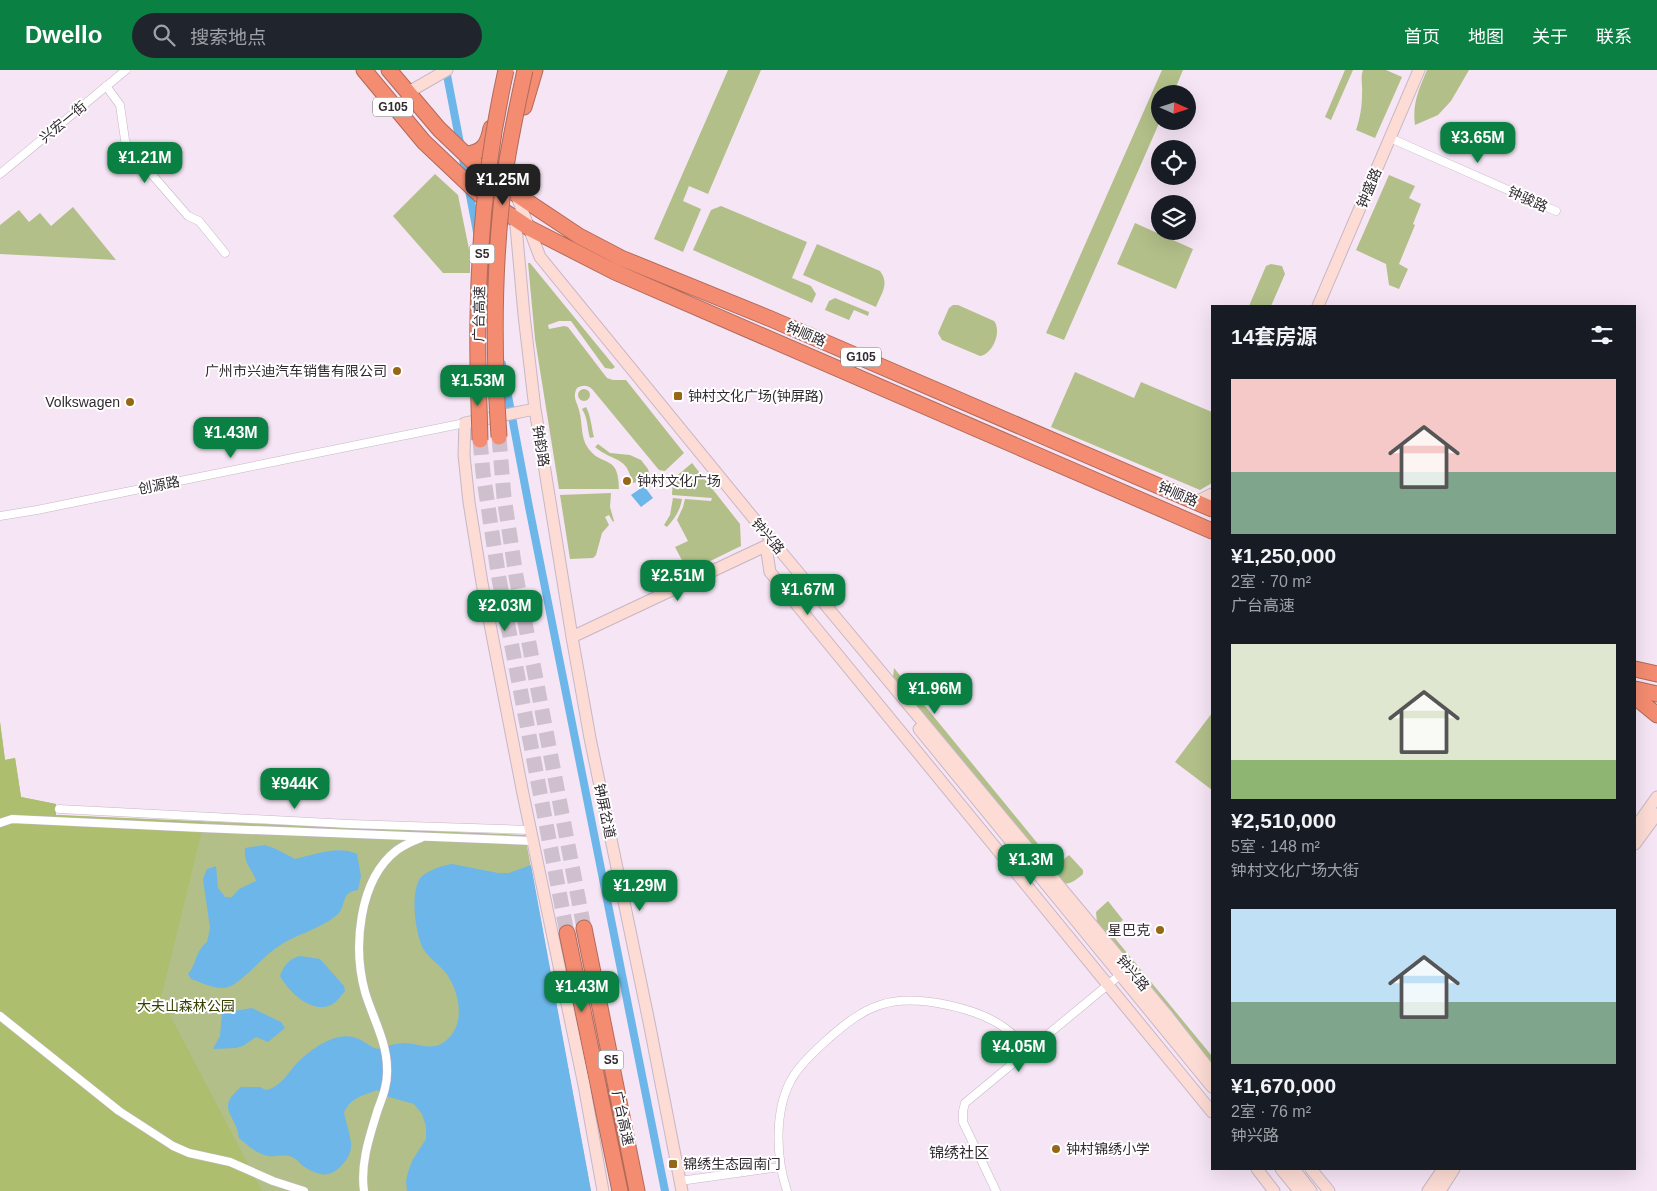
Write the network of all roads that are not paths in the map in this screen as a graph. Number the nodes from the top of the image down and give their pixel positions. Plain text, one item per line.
1 (126, 70) edge
2 (364, 70) edge
3 (389, 70) edge
4 (502, 70) edge
5 (506, 70) edge
6 (525, 70) edge
7 (535, 70) edge
8 (1420, 70) edge
9 (439, 72) edge
10 (106, 86) junction
11 (407, 93) junction
12 (1390, 138) junction
13 (466, 154) junction
14 (0, 174) edge
15 (516, 194) junction
16 (502, 210) junction
17 (1556, 211) dead end
18 (515, 219) junction
19 (529, 228) junction
20 (225, 254) dead end
21 (1318, 305) edge
22 (771, 319) junction
23 (762, 337) junction
24 (530, 409) junction
25 (465, 424) junction
26 (499, 437) tunnel mouth
27 (480, 440) tunnel mouth
28 (1211, 494) edge
29 (1196, 502) junction
30 (1211, 509) edge
31 (0, 516) edge
32 (1211, 531) edge
33 (769, 544) junction
34 (572, 637) junction
35 (1636, 669) edge
36 (1657, 674) edge
37 (1636, 689) edge
38 (1657, 694) edge
39 (1636, 698) edge
40 (1657, 715) edge
41 (1657, 797) edge
42 (59, 809) dead end
43 (1657, 814) edge
44 (0, 823) edge
45 (1636, 827) edge
46 (532, 835) junction
47 (422, 837) junction
48 (1636, 843) edge
49 (584, 928) tunnel mouth
50 (567, 933) tunnel mouth
51 (1121, 974) junction
52 (1108, 985) junction
53 (0, 1016) edge
54 (1027, 1052) junction
55 (1211, 1072) edge
56 (1211, 1086) edge
57 (1211, 1111) edge
58 (780, 1167) junction
59 (1258, 1170) edge
60 (1282, 1170) edge
61 (1295, 1170) edge
62 (1312, 1170) edge
63 (1442, 1170) edge
64 (1453, 1170) edge
65 (681, 1186) edge
66 (304, 1191) edge
67 (364, 1191) edge
68 (603, 1191) edge
69 (620, 1191) edge
70 (637, 1191) edge
71 (787, 1191) edge
72 (996, 1191) edge
73 (1274, 1191) edge
74 (1299, 1191) edge
75 (1311, 1191) edge
76 (1329, 1191) edge
77 (1428, 1191) edge
78 (1440, 1191) edge

1 - 10 street, 兴宏一街
2 - 16 highway, G105
3 - 11 highway, G105
4 - 13 highway
5 - 27 highway, 广台高速 / S5, bridge
6 - 26 highway, 广台高速 / S5, bridge
7 - 15 highway
8 - 12 main road, 钟盛路
9 - 11 main road
10 - 14 street, 兴宏一街
10 - 20 street
11 - 13 highway, G105
12 - 17 street, 钟骏路
12 - 21 main road, 钟盛路
13 - 15 highway, G105
15 - 16 highway
15 - 18 main road, 钟韵路
15 - 19 main road, 钟兴路
15 - 22 highway, 钟顺路 / G105
16 - 18 highway, G105
18 - 19 highway, 钟顺路 / G105
18 - 24 main road, 钟韵路
19 - 23 highway, 钟顺路 / G105
19 - 33 main road, 钟兴路
22 - 23 highway
22 - 29 highway, 钟顺路 / G105
23 - 32 highway, 钟顺路 / G105
24 - 25 main road
24 - 34 main road, 钟韵路
25 - 31 street, 创源路
25 - 46 main road
28 - 29 main road
29 - 30 highway, 钟顺路 / G105
33 - 34 main road
33 - 51 main road, 钟兴路
33 - 52 main road
33 - 55 main road, 钟兴路
34 - 65 main road, 钟屏岔道
35 - 36 highway
37 - 38 highway
39 - 40 highway
41 - 45 main road
42 - 46 street
43 - 48 main road
44 - 47 street
46 - 47 street
46 - 68 main road
47 - 67 street
49 - 70 highway, 广台高速 / S5
50 - 69 highway, 广台高速 / S5
51 - 52 street
51 - 56 main road, 钟兴路
52 - 54 street
52 - 57 main road
53 - 66 street
54 - 58 street
54 - 72 street
58 - 65 street
58 - 71 street
59 - 73 main road
60 - 74 main road
61 - 75 main road
62 - 76 main road
63 - 77 main road
64 - 78 main road

